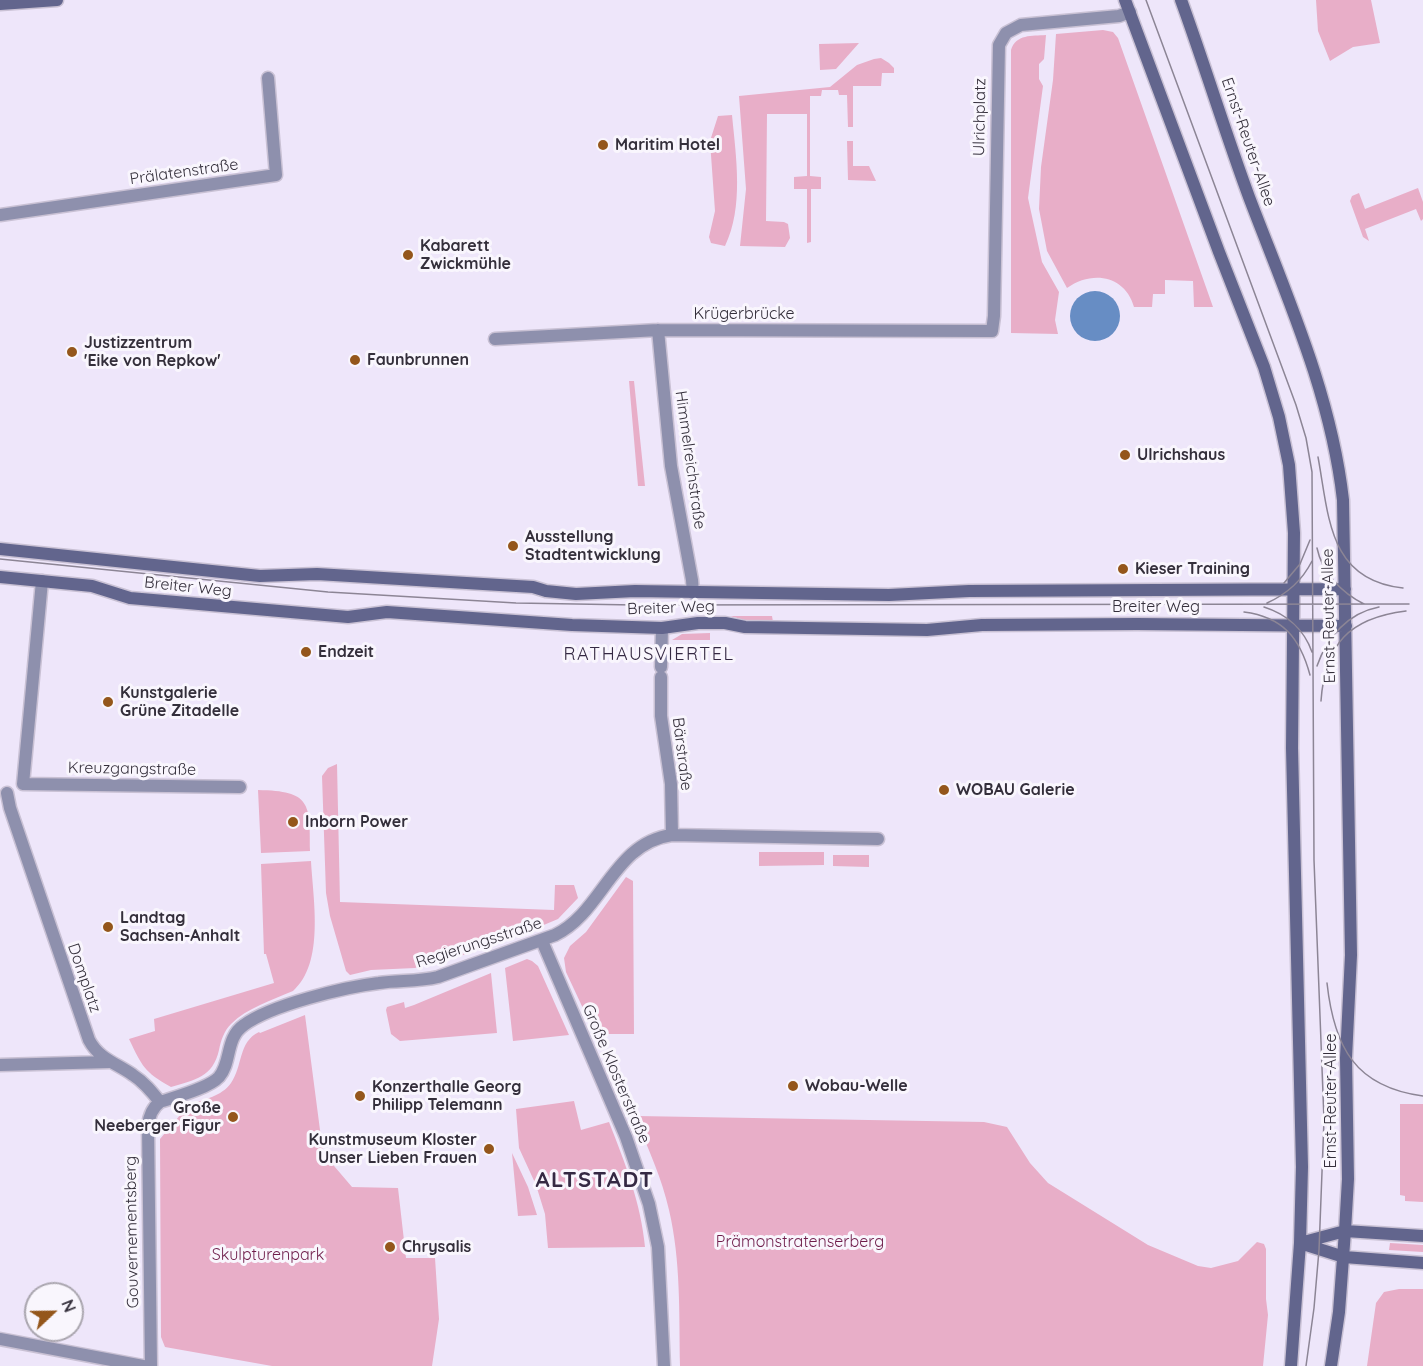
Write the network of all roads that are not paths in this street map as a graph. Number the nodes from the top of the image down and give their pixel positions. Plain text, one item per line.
1 (57, 0) edge
2 (1181, 0) edge
3 (0, 4) edge
4 (1127, 6) edge
5 (268, 78) dead end
6 (0, 215) edge
7 (658, 330) junction
8 (992, 330) joint
9 (495, 339) dead end
10 (0, 549) edge
11 (0, 577) edge
12 (42, 581) junction
13 (1294, 589) junction
14 (1345, 589) junction
15 (693, 593) junction
16 (1293, 625) junction
17 (1346, 626) junction
18 (662, 627) junction
19 (23, 784) junction
20 (240, 788) dead end
21 (4, 793) edge
22 (672, 835) junction
23 (878, 839) dead end
24 (542, 941) junction
25 (110, 1062) junction
26 (0, 1065) edge
27 (160, 1102) junction
28 (1346, 1231) junction
29 (1423, 1236) edge
30 (1300, 1243) junction
31 (1344, 1257) junction
32 (1423, 1263) edge
33 (0, 1339) edge
34 (143, 1366) edge
35 (151, 1366) edge
36 (664, 1366) edge
37 (1291, 1366) edge
38 (1331, 1366) edge

1 - 3 main road
2 - 14 main road, Ernst-Reuter-Allee
4 - 8 street, Ulrichplatz
4 - 13 main road, Ernst-Reuter-Allee
5 - 6 street, Prälatenstraße
7 - 8 street, Krügerbrücke
7 - 9 street, Krügerbrücke
7 - 15 street, Himmelreichstraße
10 - 15 main road, Breiter Weg
11 - 12 main road, Breiter Weg
12 - 18 main road, Breiter Weg
12 - 19 street
13 - 14 main road, Breiter Weg
13 - 15 main road, Breiter Weg
13 - 16 main road, Ernst-Reuter-Allee
14 - 17 main road, Ernst-Reuter-Allee
16 - 17 main road, Breiter Weg
16 - 18 main road, Breiter Weg
16 - 30 main road, Ernst-Reuter-Allee
17 - 28 main road, Ernst-Reuter-Allee
18 - 22 street, Bärstraße
19 - 20 street, Kreuzgangstraße
19 - 21 street, Domplatz
21 - 25 street, Domplatz
22 - 23 street, Regierungsstraße
22 - 24 street, Regierungsstraße
24 - 27 street, Regierungsstraße
24 - 36 street, Große Klosterstraße
25 - 26 street
25 - 27 street
27 - 35 street, Gouvernementsberg
28 - 29 main road
28 - 30 main road
28 - 31 main road, Ernst-Reuter-Allee
30 - 31 main road
30 - 37 main road, Ernst-Reuter-Allee
31 - 32 main road
31 - 38 main road, Ernst-Reuter-Allee
33 - 34 street

